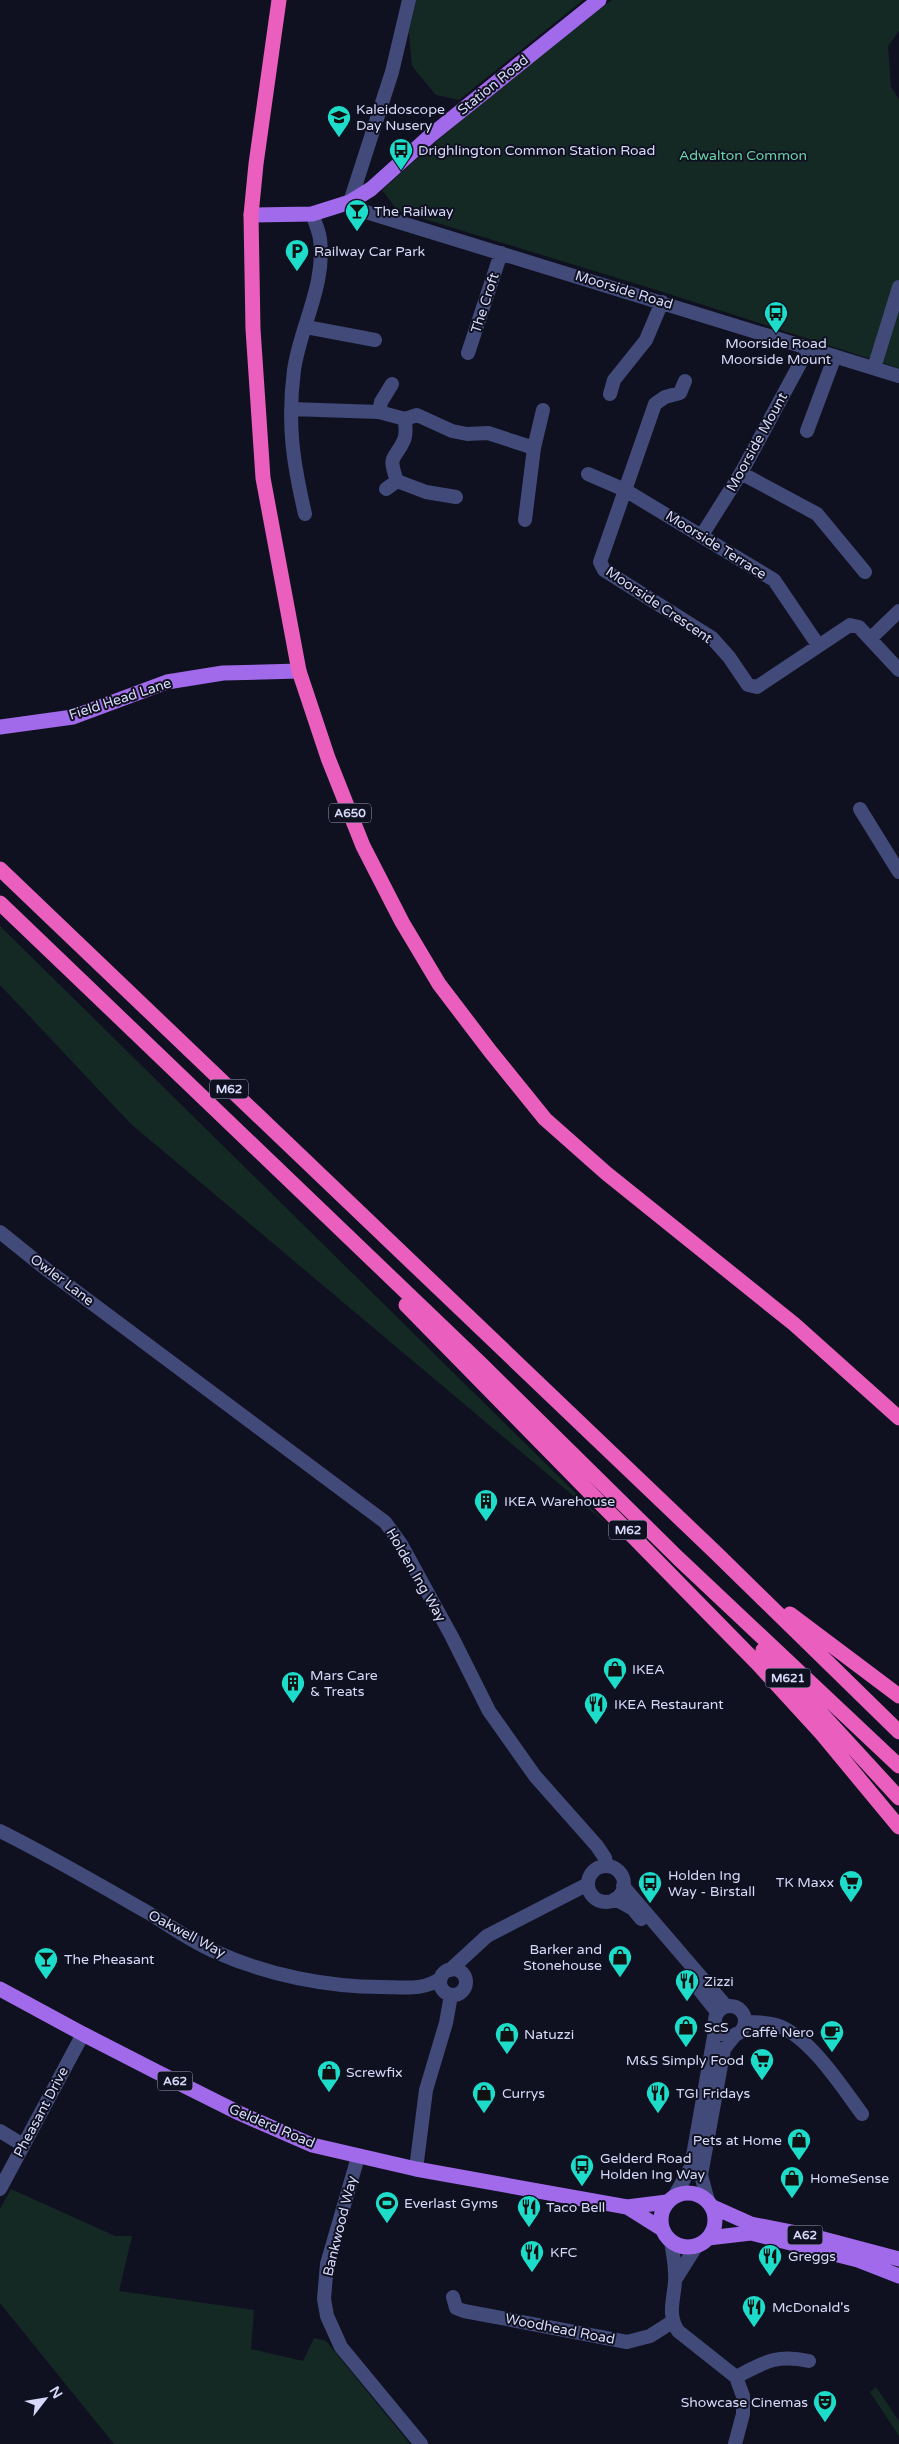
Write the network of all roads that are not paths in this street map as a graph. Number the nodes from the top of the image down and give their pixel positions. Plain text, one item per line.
1 (279, 0) edge
2 (409, 0) edge
3 (599, 0) edge
4 (350, 202) junction
5 (312, 214) junction
6 (251, 215) junction
7 (501, 253) junction
8 (899, 287) edge
9 (662, 302) junction
10 (306, 327) junction
11 (375, 340) dead end
12 (809, 347) junction
13 (468, 353) dead end
14 (835, 356) junction
15 (874, 368) junction
16 (899, 376) edge
17 (685, 381) dead end
18 (392, 384) dead end
19 (610, 394) dead end
20 (291, 409) junction
21 (543, 410) dead end
22 (379, 412) junction
23 (405, 419) junction
24 (807, 431) dead end
25 (534, 448) junction
26 (741, 473) junction
27 (588, 474) dead end
28 (625, 490) junction
29 (456, 497) dead end
30 (305, 514) dead end
31 (525, 520) dead end
32 (702, 535) junction
33 (865, 572) dead end
34 (899, 611) edge
35 (870, 639) junction
36 (818, 645) junction
37 (899, 670) edge
38 (299, 671) junction
39 (0, 727) edge
40 (860, 809) dead end
41 (0, 869) edge
42 (898, 870) edge
43 (0, 903) edge
44 (0, 1232) edge
45 (350, 1239) junction
46 (125, 1326) joint
47 (899, 1418) edge
48 (678, 1558) junction
49 (745, 1580) junction
50 (899, 1696) edge
51 (899, 1732) edge
52 (899, 1766) edge
53 (899, 1798) edge
54 (899, 1827) edge
55 (0, 1831) edge
56 (602, 1867) junction
57 (624, 1886) junction
58 (590, 1889) junction
59 (615, 1899) junction
60 (663, 1933) junction
61 (472, 1950) junction
62 (668, 1953) junction
63 (445, 1974) junction
64 (421, 1987) junction
65 (0, 1988) edge
66 (456, 1990) junction
67 (719, 2015) junction
68 (745, 2022) junction
69 (82, 2034) junction
70 (736, 2034) junction
71 (862, 2114) dead end
72 (712, 2120) junction
73 (0, 2131) edge
74 (697, 2136) junction
75 (23, 2144) junction
76 (358, 2157) junction
77 (416, 2169) junction
78 (0, 2189) edge
79 (671, 2198) junction
80 (710, 2204) junction
81 (627, 2207) junction
82 (667, 2235) junction
83 (703, 2242) junction
84 (899, 2259) edge
85 (899, 2276) edge
86 (676, 2280) junction
87 (453, 2297) dead end
88 (672, 2322) junction
89 (809, 2361) dead end
90 (736, 2377) junction
91 (420, 2444) edge
92 (735, 2444) edge

1 - 6 highway, A650
2 - 4 street
3 - 4 main road, Station Road
4 - 5 main road, Station Road
4 - 7 street, Moorside Road
5 - 6 main road, Station Road
5 - 10 street
6 - 38 highway, A650
7 - 9 street, Moorside Road
7 - 13 street, The Croft
8 - 15 street
9 - 12 street, Moorside Road
9 - 19 street
10 - 11 street
10 - 20 street
12 - 14 street, Moorside Road
12 - 26 street, Moorside Mount
14 - 15 street, Moorside Road
14 - 24 street
15 - 16 street, Moorside Road
17 - 28 street, Moorside Crescent
18 - 22 street
20 - 22 street
20 - 30 street
21 - 25 street
22 - 23 street
23 - 25 street
23 - 29 street
25 - 31 street
26 - 32 street, Moorside Mount
26 - 33 street
27 - 28 street, Moorside Terrace
28 - 32 street, Moorside Terrace
28 - 36 street, Moorside Crescent
32 - 36 street, Moorside Terrace
34 - 35 street
35 - 36 street, Moorside Crescent
35 - 37 street
38 - 39 main road, Field Head Lane
38 - 47 highway, A650
40 - 42 street
41 - 49 highway, M62
43 - 45 highway, M62
44 - 46 street, Owler Lane
45 - 48 highway, M62
45 - 54 highway, M62
46 - 56 street, Holden Ing Way
48 - 52 highway, M62
48 - 53 highway, M621
49 - 50 highway
49 - 51 highway, M62
55 - 64 street, Oakwell Way
56 - 57 street
56 - 58 street, Holden Ing Way
57 - 59 street
57 - 60 street
58 - 59 street
58 - 61 street, Oakwell Way
59 - 62 street
60 - 62 street
60 - 67 street
61 - 63 street, Oakwell Way
61 - 66 street
62 - 67 street
63 - 64 street, Oakwell Way
63 - 66 street
63 - 66 street
64 - 66 street, Oakwell Way
65 - 69 main road, Gelderd Road / A62
66 - 77 street
67 - 68 street
67 - 70 street
67 - 74 street
68 - 70 street
68 - 71 street
69 - 75 street, Pheasant Drive
69 - 76 main road, Gelderd Road / A62
70 - 72 street
72 - 74 street
72 - 80 street
73 - 75 street
74 - 79 street
75 - 78 street, Pheasant Drive
76 - 77 main road, Gelderd Road / A62
76 - 91 street, Bankwood Way
77 - 81 main road, Gelderd Road / A62
79 - 80 main road, Gelderd Road / A62
79 - 81 main road, Gelderd Road / A62
79 - 82 main road
80 - 83 main road
80 - 84 main road, Gelderd Road / A62
81 - 82 main road, Gelderd Road / A62
82 - 83 main road, Gelderd Road / A62
82 - 86 street
83 - 85 main road, Gelderd Road / A62
83 - 86 street
86 - 88 street
87 - 88 street, Woodhead Road
88 - 90 street
89 - 90 street
90 - 92 street

